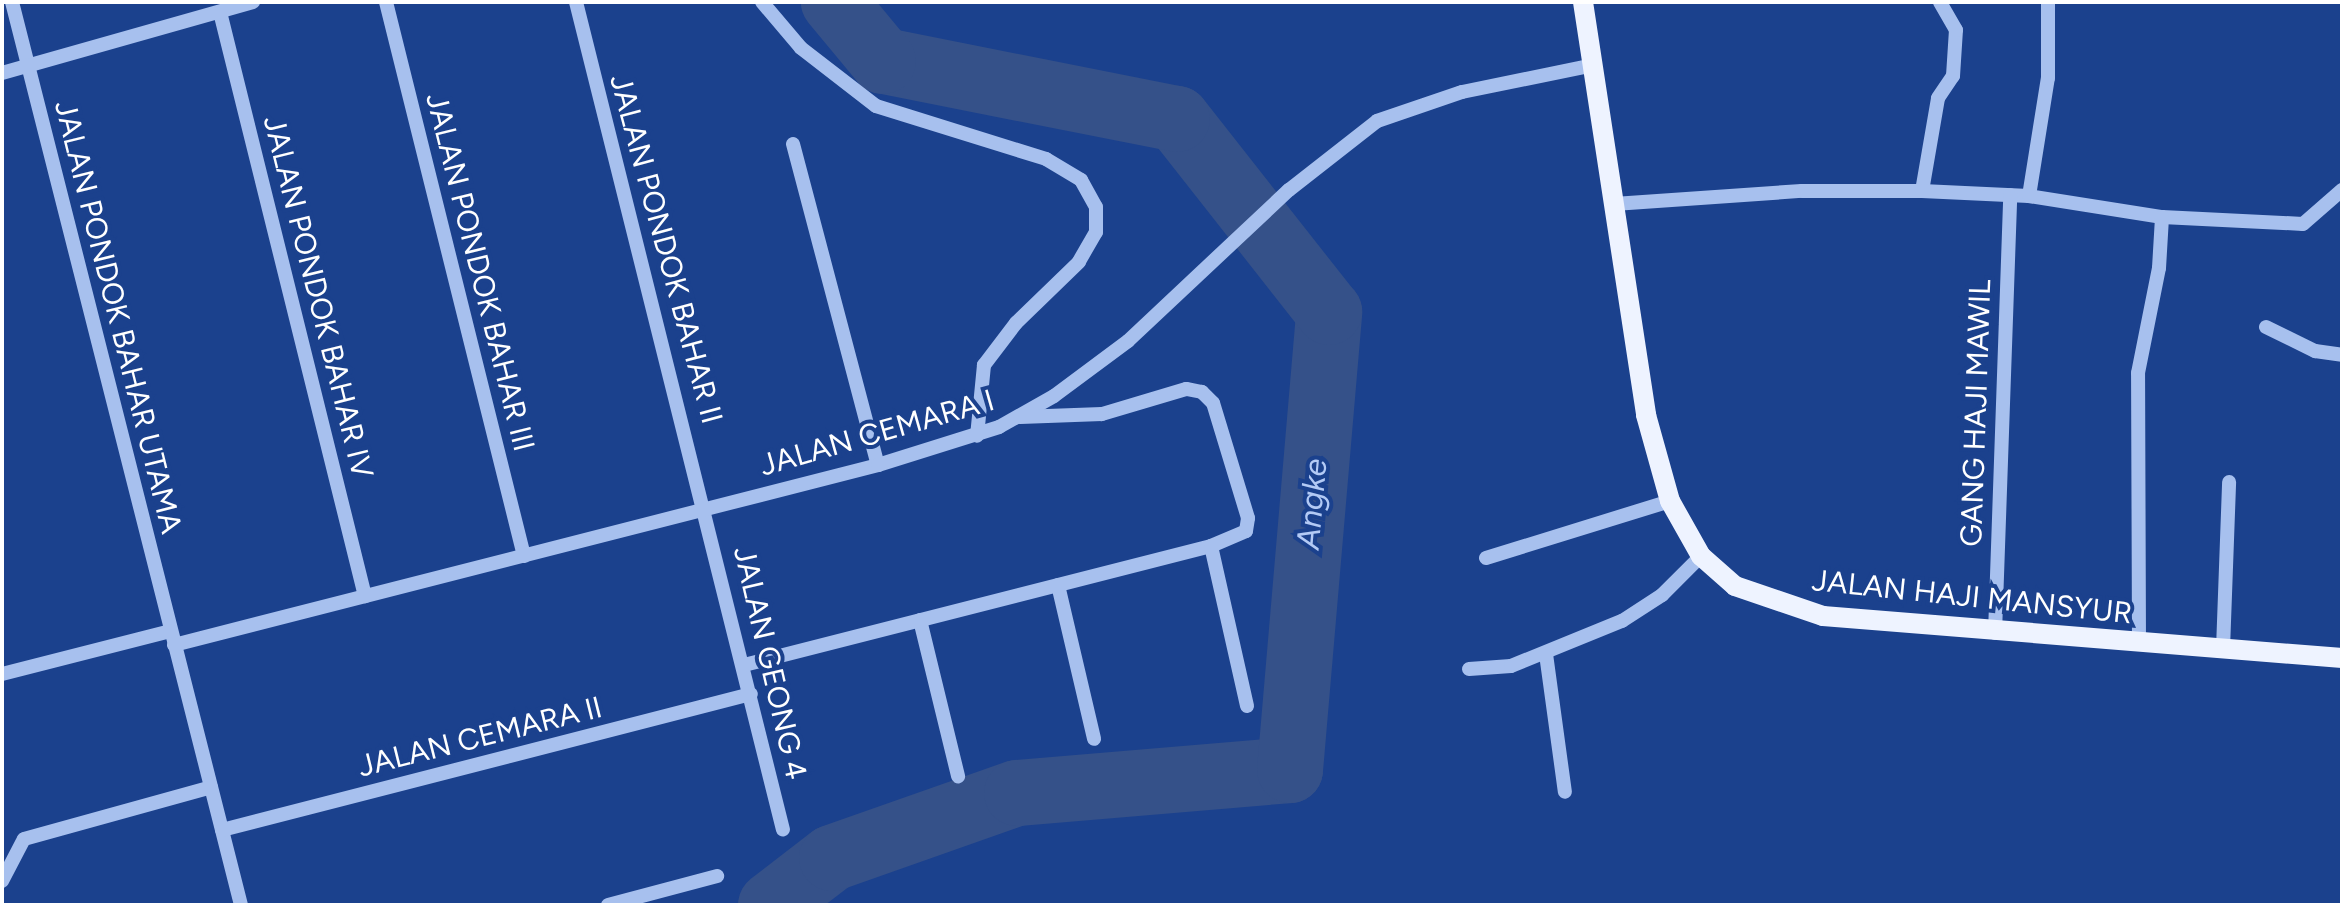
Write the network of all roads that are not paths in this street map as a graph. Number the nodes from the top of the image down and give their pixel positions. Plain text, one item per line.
1 (12, 2) edge
2 (253, 2) edge
3 (386, 2) edge
4 (576, 2) edge
5 (762, 2) edge
6 (1584, 2) edge
7 (1596, 2) edge
8 (1940, 2) edge
9 (2048, 2) edge
10 (220, 12) junction
11 (1593, 65) junction
12 (28, 66) junction
13 (2, 73) edge
14 (793, 144) dead end
15 (2342, 190) edge
16 (1922, 191) junction
17 (2010, 195) junction
18 (2029, 196) junction
19 (1614, 204) junction
20 (2162, 217) junction
21 (2266, 327) dead end
22 (2342, 355) edge
23 (1020, 417) junction
24 (977, 436) junction
25 (878, 465) junction
26 (2229, 482) dead end
27 (1670, 501) junction
28 (706, 509) junction
29 (1211, 546) junction
30 (524, 556) junction
31 (1701, 556) junction
32 (1486, 558) dead end
33 (1058, 585) junction
34 (365, 596) junction
35 (920, 620) junction
36 (1995, 633) junction
37 (172, 638) junction
38 (2139, 644) junction
39 (2223, 649) junction
40 (1546, 654) junction
41 (2342, 658) edge
42 (744, 665) junction
43 (1469, 669) dead end
44 (2, 674) edge
45 (751, 694) junction
46 (1247, 706) dead end
47 (1094, 739) dead end
48 (958, 776) dead end
49 (211, 787) junction
50 (1565, 792) dead end
51 (222, 830) junction
52 (783, 830) dead end
53 (717, 876) dead end
54 (2, 881) edge
55 (241, 905) edge
56 (608, 905) edge

1 - 12 street, JALAN PONDOK BAHAR UTAMA
2 - 10 street
3 - 30 street, JALAN PONDOK BAHAR III
4 - 28 street, JALAN PONDOK BAHAR II
5 - 24 street
6 - 7 street
6 - 11 main road, JALAN HAJI MANSYUR
8 - 16 street
9 - 18 street
10 - 12 street
10 - 34 street, JALAN PONDOK BAHAR IV
11 - 19 main road, JALAN HAJI MANSYUR
11 - 23 street, JALAN CEMARA I
12 - 13 street
12 - 37 street, JALAN PONDOK BAHAR UTAMA
14 - 25 street
15 - 20 street
16 - 17 street
16 - 19 street
17 - 18 street
17 - 36 street, GANG HAJI MAWIL
18 - 20 street
19 - 27 main road, JALAN HAJI MANSYUR
20 - 38 street
21 - 22 street
23 - 24 street, JALAN CEMARA I
23 - 29 street
24 - 25 street, JALAN CEMARA I
25 - 28 street, JALAN CEMARA I
26 - 39 street
27 - 31 main road, JALAN HAJI MANSYUR
27 - 32 street
28 - 30 street, JALAN CEMARA I
28 - 42 street, JALAN GEONG 4
29 - 33 street
29 - 46 street
30 - 34 street, JALAN CEMARA I
31 - 36 main road, JALAN HAJI MANSYUR
31 - 40 street
33 - 35 street
33 - 47 street
34 - 37 street, JALAN CEMARA I
35 - 42 street
35 - 48 street
36 - 38 main road, JALAN HAJI MANSYUR
37 - 44 street, JALAN CEMARA I
37 - 49 street, JALAN PONDOK BAHAR UTAMA
38 - 39 main road, JALAN HAJI MANSYUR
39 - 41 main road, JALAN HAJI MANSYUR
40 - 43 street
40 - 50 street
42 - 45 street, JALAN GEONG 4
45 - 51 street, JALAN CEMARA II
45 - 52 street, JALAN GEONG 4
49 - 51 street, JALAN PONDOK BAHAR UTAMA
49 - 54 street
51 - 55 street, JALAN PONDOK BAHAR UTAMA
53 - 56 street

